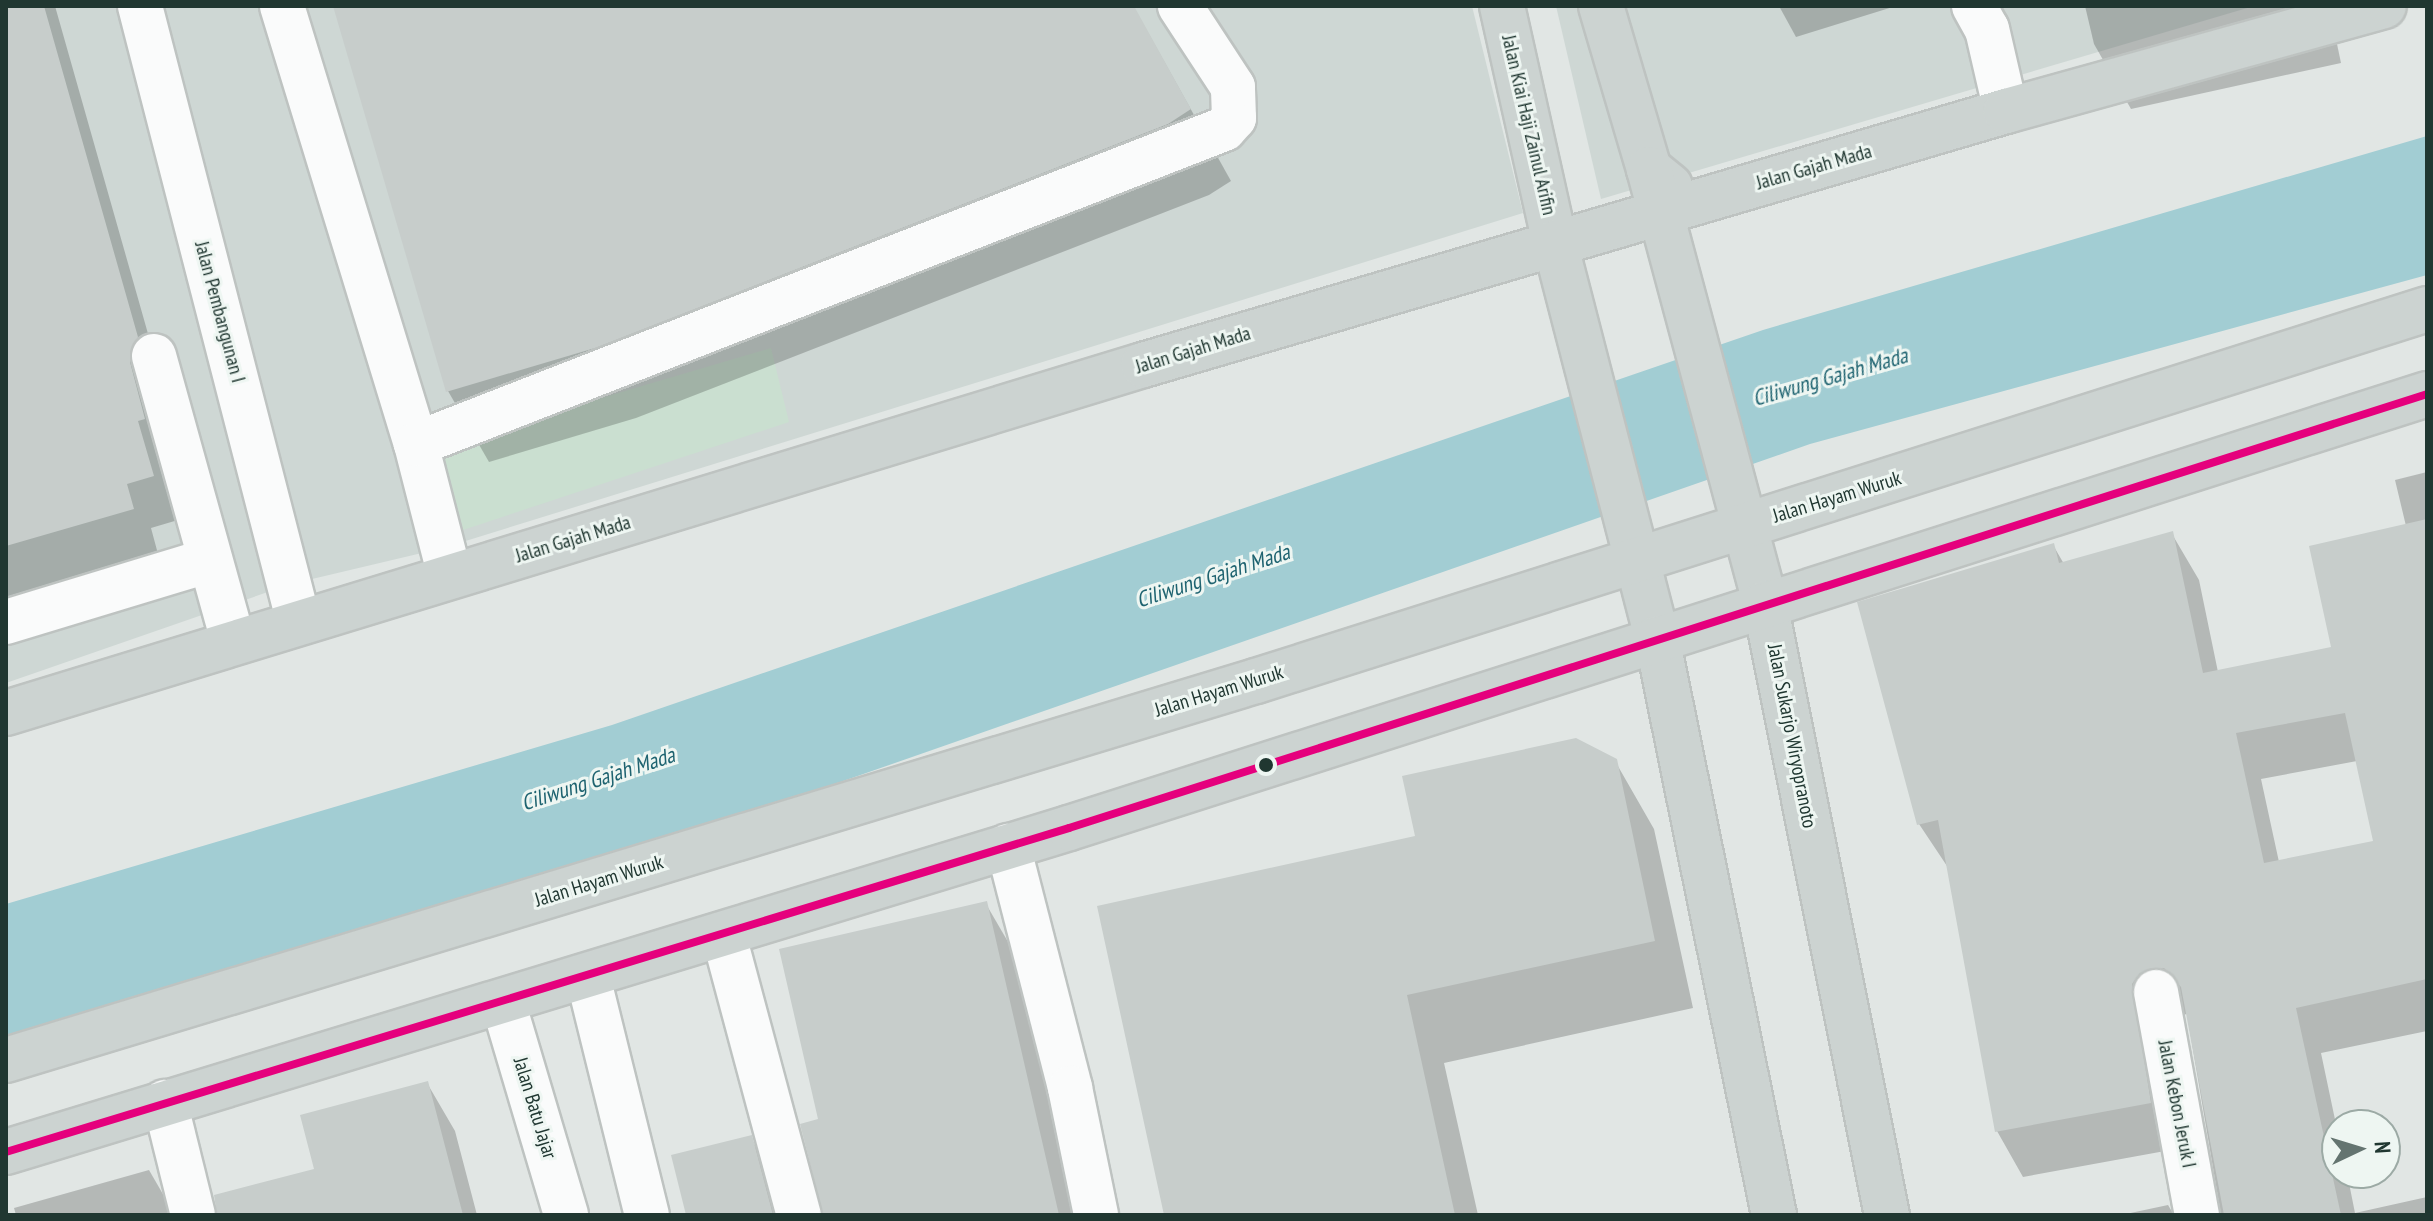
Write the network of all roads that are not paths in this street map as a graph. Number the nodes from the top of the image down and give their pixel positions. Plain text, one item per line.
1 (140, 6) edge
2 (282, 6) edge
3 (1180, 6) edge
4 (1502, 6) edge
5 (1601, 6) edge
6 (1974, 6) edge
7 (2384, 6) edge
8 (2006, 111) junction
9 (1649, 169) junction
10 (1732, 191) junction
11 (1660, 213) junction
12 (1555, 243) junction
13 (2427, 309) edge
14 (154, 356) dead end
15 (2427, 394) edge
16 (416, 444) junction
17 (1740, 506) junction
18 (1632, 540) junction
19 (210, 560) junction
20 (450, 576) junction
21 (1765, 603) junction
22 (298, 619) junction
23 (6, 622) edge
24 (1657, 638) junction
25 (233, 641) junction
26 (6, 713) edge
27 (1008, 846) junction
28 (724, 936) junction
29 (588, 977) junction
30 (2156, 992) dead end
31 (503, 1002) junction
32 (6, 1060) edge
33 (165, 1102) junction
34 (6, 1152) edge
35 (193, 1215) edge
36 (566, 1215) edge
37 (647, 1215) edge
38 (799, 1215) edge
39 (1096, 1215) edge
40 (1774, 1215) edge
41 (1887, 1215) edge
42 (2197, 1215) edge

1 - 22 street, Jalan Pembangunan I
2 - 16 street
3 - 16 street
4 - 12 main road, Jalan Kiai Haji Zainul Arifin
5 - 9 main road
6 - 8 street
7 - 8 main road, Jalan Gajah Mada
8 - 10 main road, Jalan Gajah Mada
9 - 10 main road
9 - 11 main road, Jalan Sukarjo Wiryopranoto
10 - 11 main road, Jalan Gajah Mada
11 - 12 main road, Jalan Gajah Mada
11 - 17 main road, Jalan Sukarjo Wiryopranoto
12 - 18 main road
12 - 20 main road, Jalan Gajah Mada
13 - 17 main road, Jalan Hayam Wuruk
14 - 19 street
15 - 21 main road
16 - 20 street
17 - 18 main road, Jalan Hayam Wuruk
17 - 21 main road, Jalan Sukarjo Wiryopranoto
18 - 24 main road
18 - 32 main road, Jalan Hayam Wuruk
19 - 23 street
19 - 25 street
20 - 22 main road, Jalan Gajah Mada
21 - 24 main road
21 - 41 main road, Jalan Sukarjo Wiryopranoto
22 - 25 main road, Jalan Gajah Mada
24 - 27 main road
24 - 40 main road
25 - 26 main road, Jalan Gajah Mada
27 - 28 main road
27 - 39 street
28 - 29 main road
28 - 38 street
29 - 31 main road
29 - 37 street
30 - 42 street, Jalan Kebon Jeruk I
31 - 33 main road
31 - 36 street, Jalan Batu Jajar
33 - 34 main road
33 - 35 street

